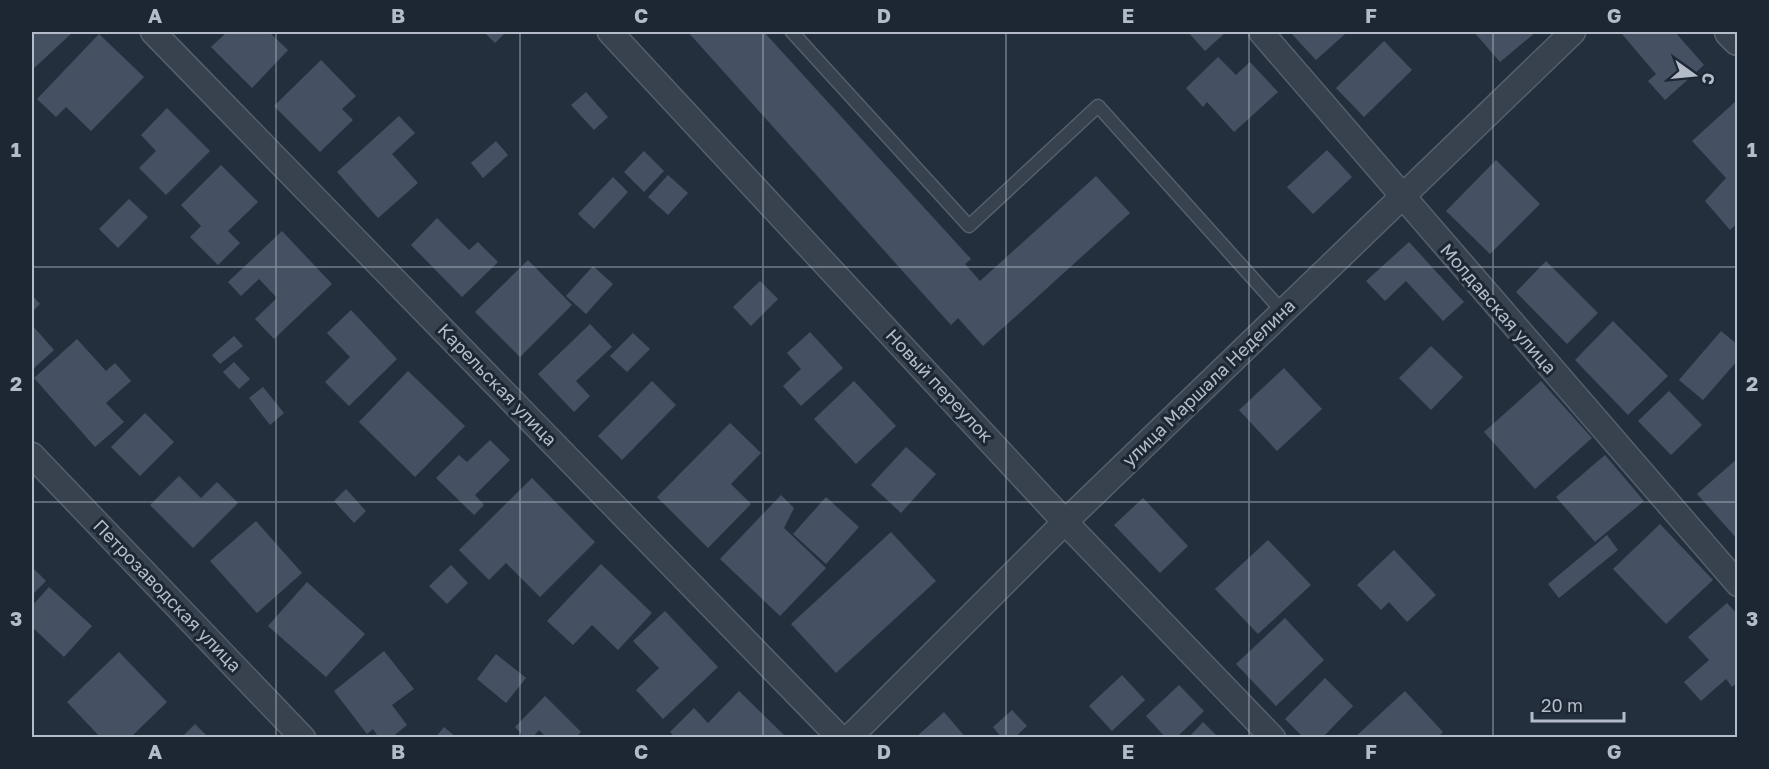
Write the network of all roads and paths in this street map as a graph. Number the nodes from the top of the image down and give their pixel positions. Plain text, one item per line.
1 (153, 32) edge
2 (610, 32) edge
3 (792, 32) edge
4 (1261, 32) edge
5 (1573, 32) edge
6 (1730, 32) edge
7 (1737, 40) edge
8 (1400, 195) junction
9 (1283, 312) junction
10 (32, 455) edge
11 (1065, 522) junction
12 (1737, 584) edge
13 (303, 738) edge
14 (840, 738) edge
15 (849, 738) edge
16 (1273, 738) edge

1 - 14 street, Карельская улица
2 - 11 street, Новый переулок
3 - 9 lane
4 - 8 street, Молдавская улица
5 - 8 street, улица Маршала Неделина
6 - 7 street
8 - 9 street, улица Маршала Неделина
8 - 12 street, Молдавская улица
9 - 11 street, улица Маршала Неделина
10 - 13 street, Петрозаводская улица
11 - 15 street, улица Маршала Неделина
11 - 16 street, Новый переулок

